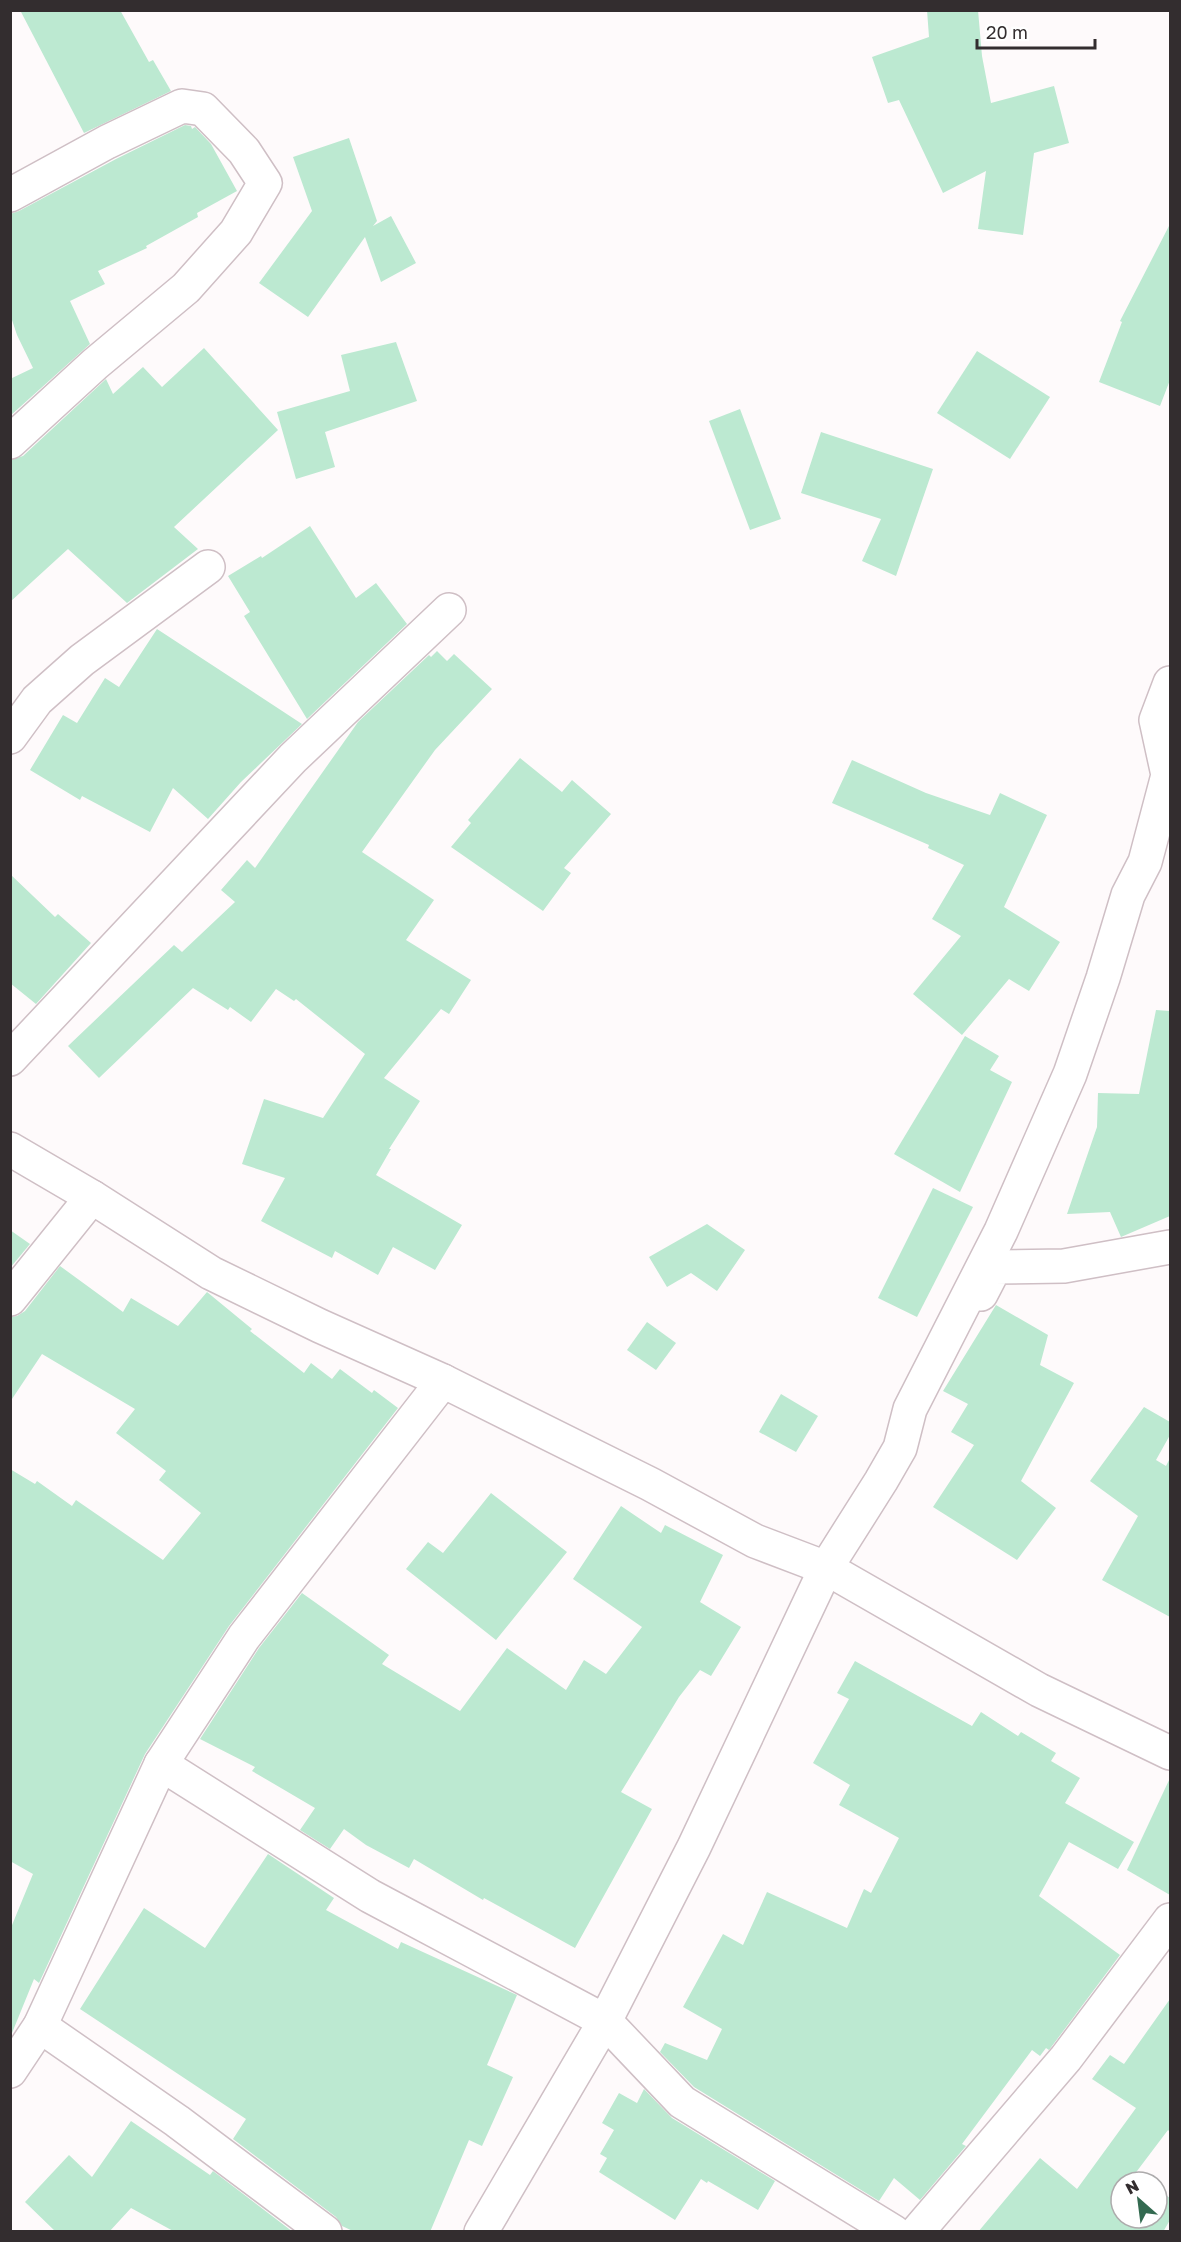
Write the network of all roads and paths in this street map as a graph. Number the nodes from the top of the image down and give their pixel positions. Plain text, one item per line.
1 (10, 195) edge
2 (10, 442) edge
3 (208, 567) dead end
4 (449, 610) dead end
5 (1170, 683) edge
6 (1163, 719) edge
7 (10, 737) edge
8 (10, 1059) edge
9 (10, 1149) edge
10 (92, 1197) junction
11 (1170, 1247) edge
12 (10, 1299) edge
13 (948, 1336) junction
14 (444, 1381) junction
15 (826, 1569) junction
16 (1170, 1753) edge
17 (160, 1764) junction
18 (1170, 1920) edge
19 (605, 2020) junction
20 (40, 2026) junction
21 (10, 2071) edge
22 (326, 2232) edge
23 (481, 2232) edge
24 (894, 2232) edge
25 (917, 2232) edge

1 - 2 street
3 - 7 street
4 - 8 street
5 - 6 street
6 - 13 street
9 - 10 street
10 - 12 street
10 - 14 street
11 - 13 street
13 - 15 street
14 - 15 street
14 - 17 street
15 - 16 street
15 - 19 street
17 - 19 street
17 - 20 street
18 - 25 street
19 - 23 street
19 - 24 street
20 - 21 street
20 - 22 street

